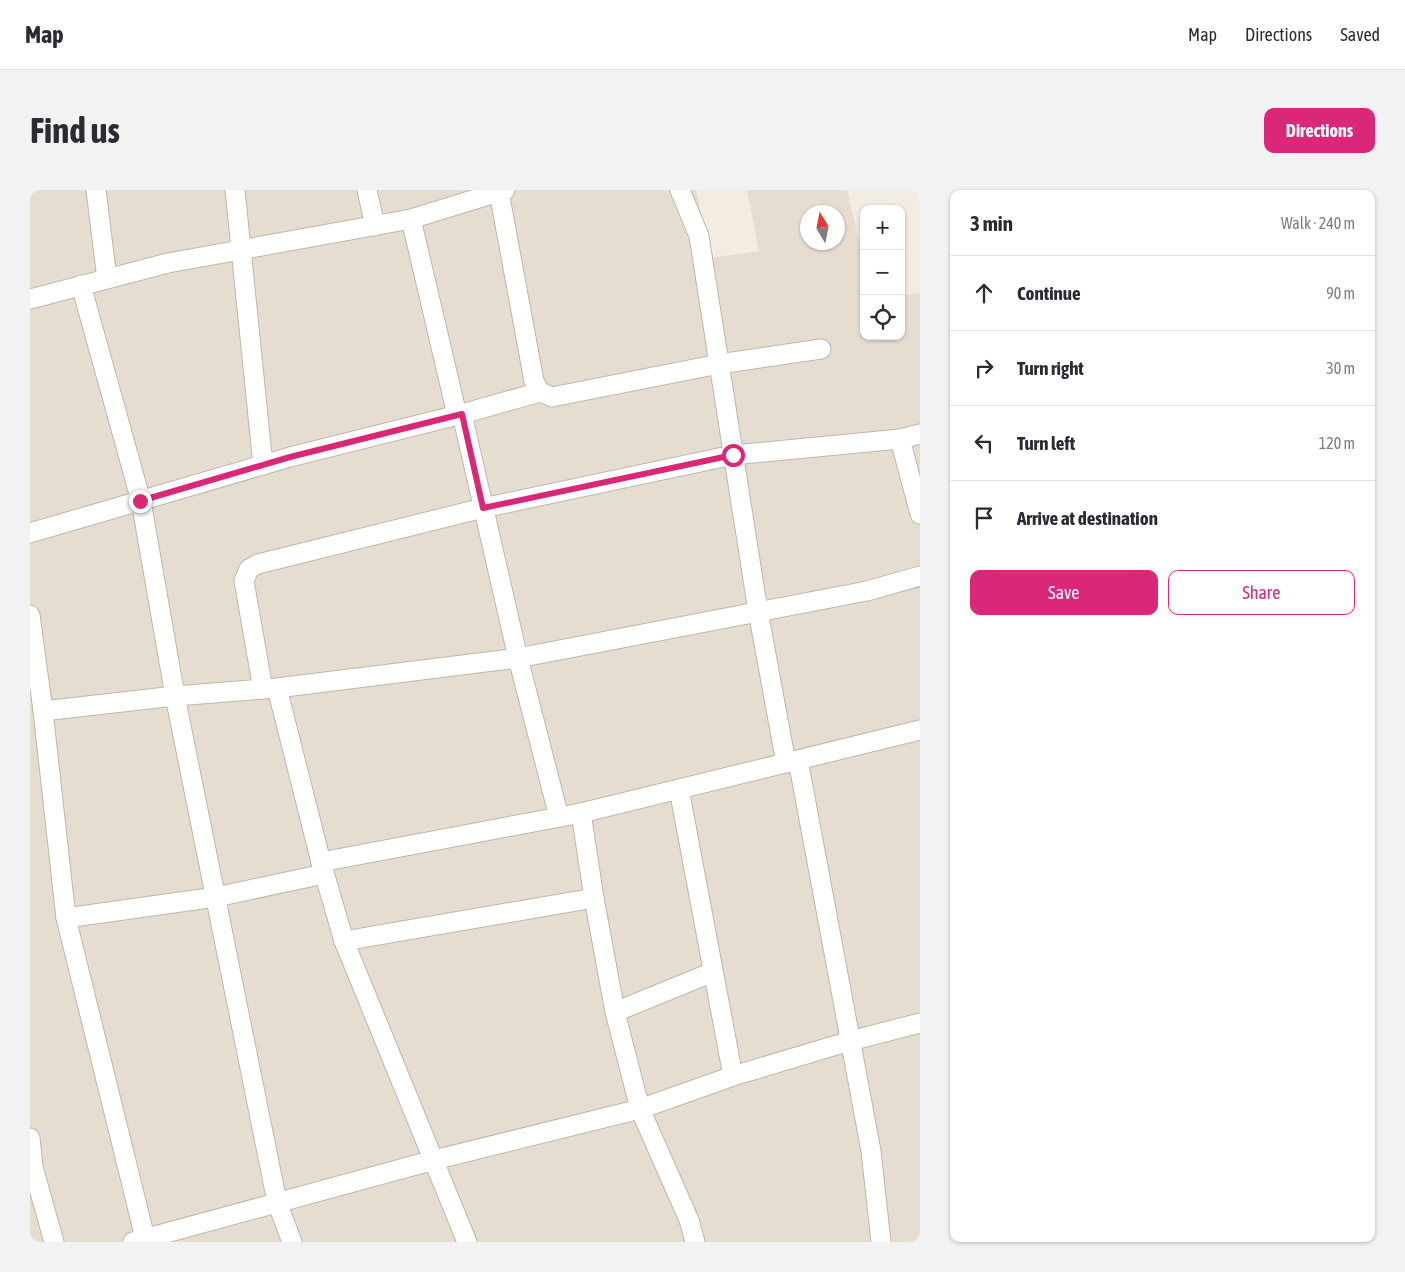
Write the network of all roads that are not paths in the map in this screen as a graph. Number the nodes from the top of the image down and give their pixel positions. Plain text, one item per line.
1 (96, 190) edge
2 (235, 190) edge
3 (367, 190) edge
4 (680, 190) edge
5 (502, 191) edge
6 (451, 198) edge
7 (412, 219) junction
8 (375, 226) junction
9 (241, 250) junction
10 (107, 279) junction
11 (81, 285) junction
12 (30, 299) edge
13 (822, 349) dead end
14 (719, 364) junction
15 (540, 392) junction
16 (460, 415) junction
17 (920, 434) edge
18 (900, 439) junction
19 (733, 455) junction
20 (263, 465) junction
21 (140, 501) junction
22 (483, 508) junction
23 (920, 514) edge
24 (30, 534) edge
25 (920, 576) edge
26 (758, 611) junction
27 (30, 616) edge
28 (518, 658) junction
29 (35, 686) edge
30 (270, 688) junction
31 (175, 696) junction
32 (43, 711) junction
33 (920, 730) edge
34 (792, 761) junction
35 (679, 789) junction
36 (581, 813) junction
37 (559, 817) junction
38 (322, 868) junction
39 (216, 897) junction
40 (594, 898) junction
41 (66, 918) junction
42 (344, 941) junction
43 (713, 972) junction
44 (615, 1012) junction
45 (920, 1023) edge
46 (850, 1041) junction
47 (733, 1076) junction
48 (640, 1109) junction
49 (30, 1138) edge
50 (434, 1160) junction
51 (31, 1167) edge
52 (277, 1202) junction
53 (141, 1241) edge
54 (54, 1242) edge
55 (292, 1242) edge
56 (468, 1242) edge
57 (694, 1242) edge
58 (881, 1242) edge

1 - 10 street
2 - 9 street
3 - 8 street
4 - 14 street
5 - 6 street
5 - 15 street
6 - 7 street
7 - 8 street
7 - 16 street
8 - 9 street
9 - 10 street
9 - 20 street
10 - 11 street
11 - 12 street
11 - 21 street
13 - 14 street
14 - 15 street
14 - 19 street
15 - 16 street
16 - 20 street
16 - 22 street
17 - 18 street
18 - 19 street
18 - 23 street
19 - 22 street
19 - 26 street
20 - 21 street
21 - 24 street
21 - 31 street
22 - 28 street
22 - 30 street
25 - 26 street
26 - 28 street
26 - 34 street
27 - 29 street
28 - 30 street
28 - 37 street
29 - 32 street
30 - 31 street
30 - 38 street
31 - 32 street
31 - 39 street
32 - 41 street
33 - 34 street
34 - 35 street
34 - 46 street
35 - 36 street
35 - 43 street
36 - 37 street
36 - 40 street
37 - 38 street
38 - 39 street
38 - 42 street
39 - 41 street
39 - 52 street
40 - 42 street
40 - 44 street
41 - 53 street
42 - 50 street
43 - 44 street
43 - 47 street
44 - 48 street
45 - 46 street
46 - 47 street
46 - 58 street
47 - 48 street
48 - 50 street
48 - 57 street
49 - 51 street
50 - 52 street
50 - 56 street
51 - 54 street
52 - 53 street
52 - 55 street

